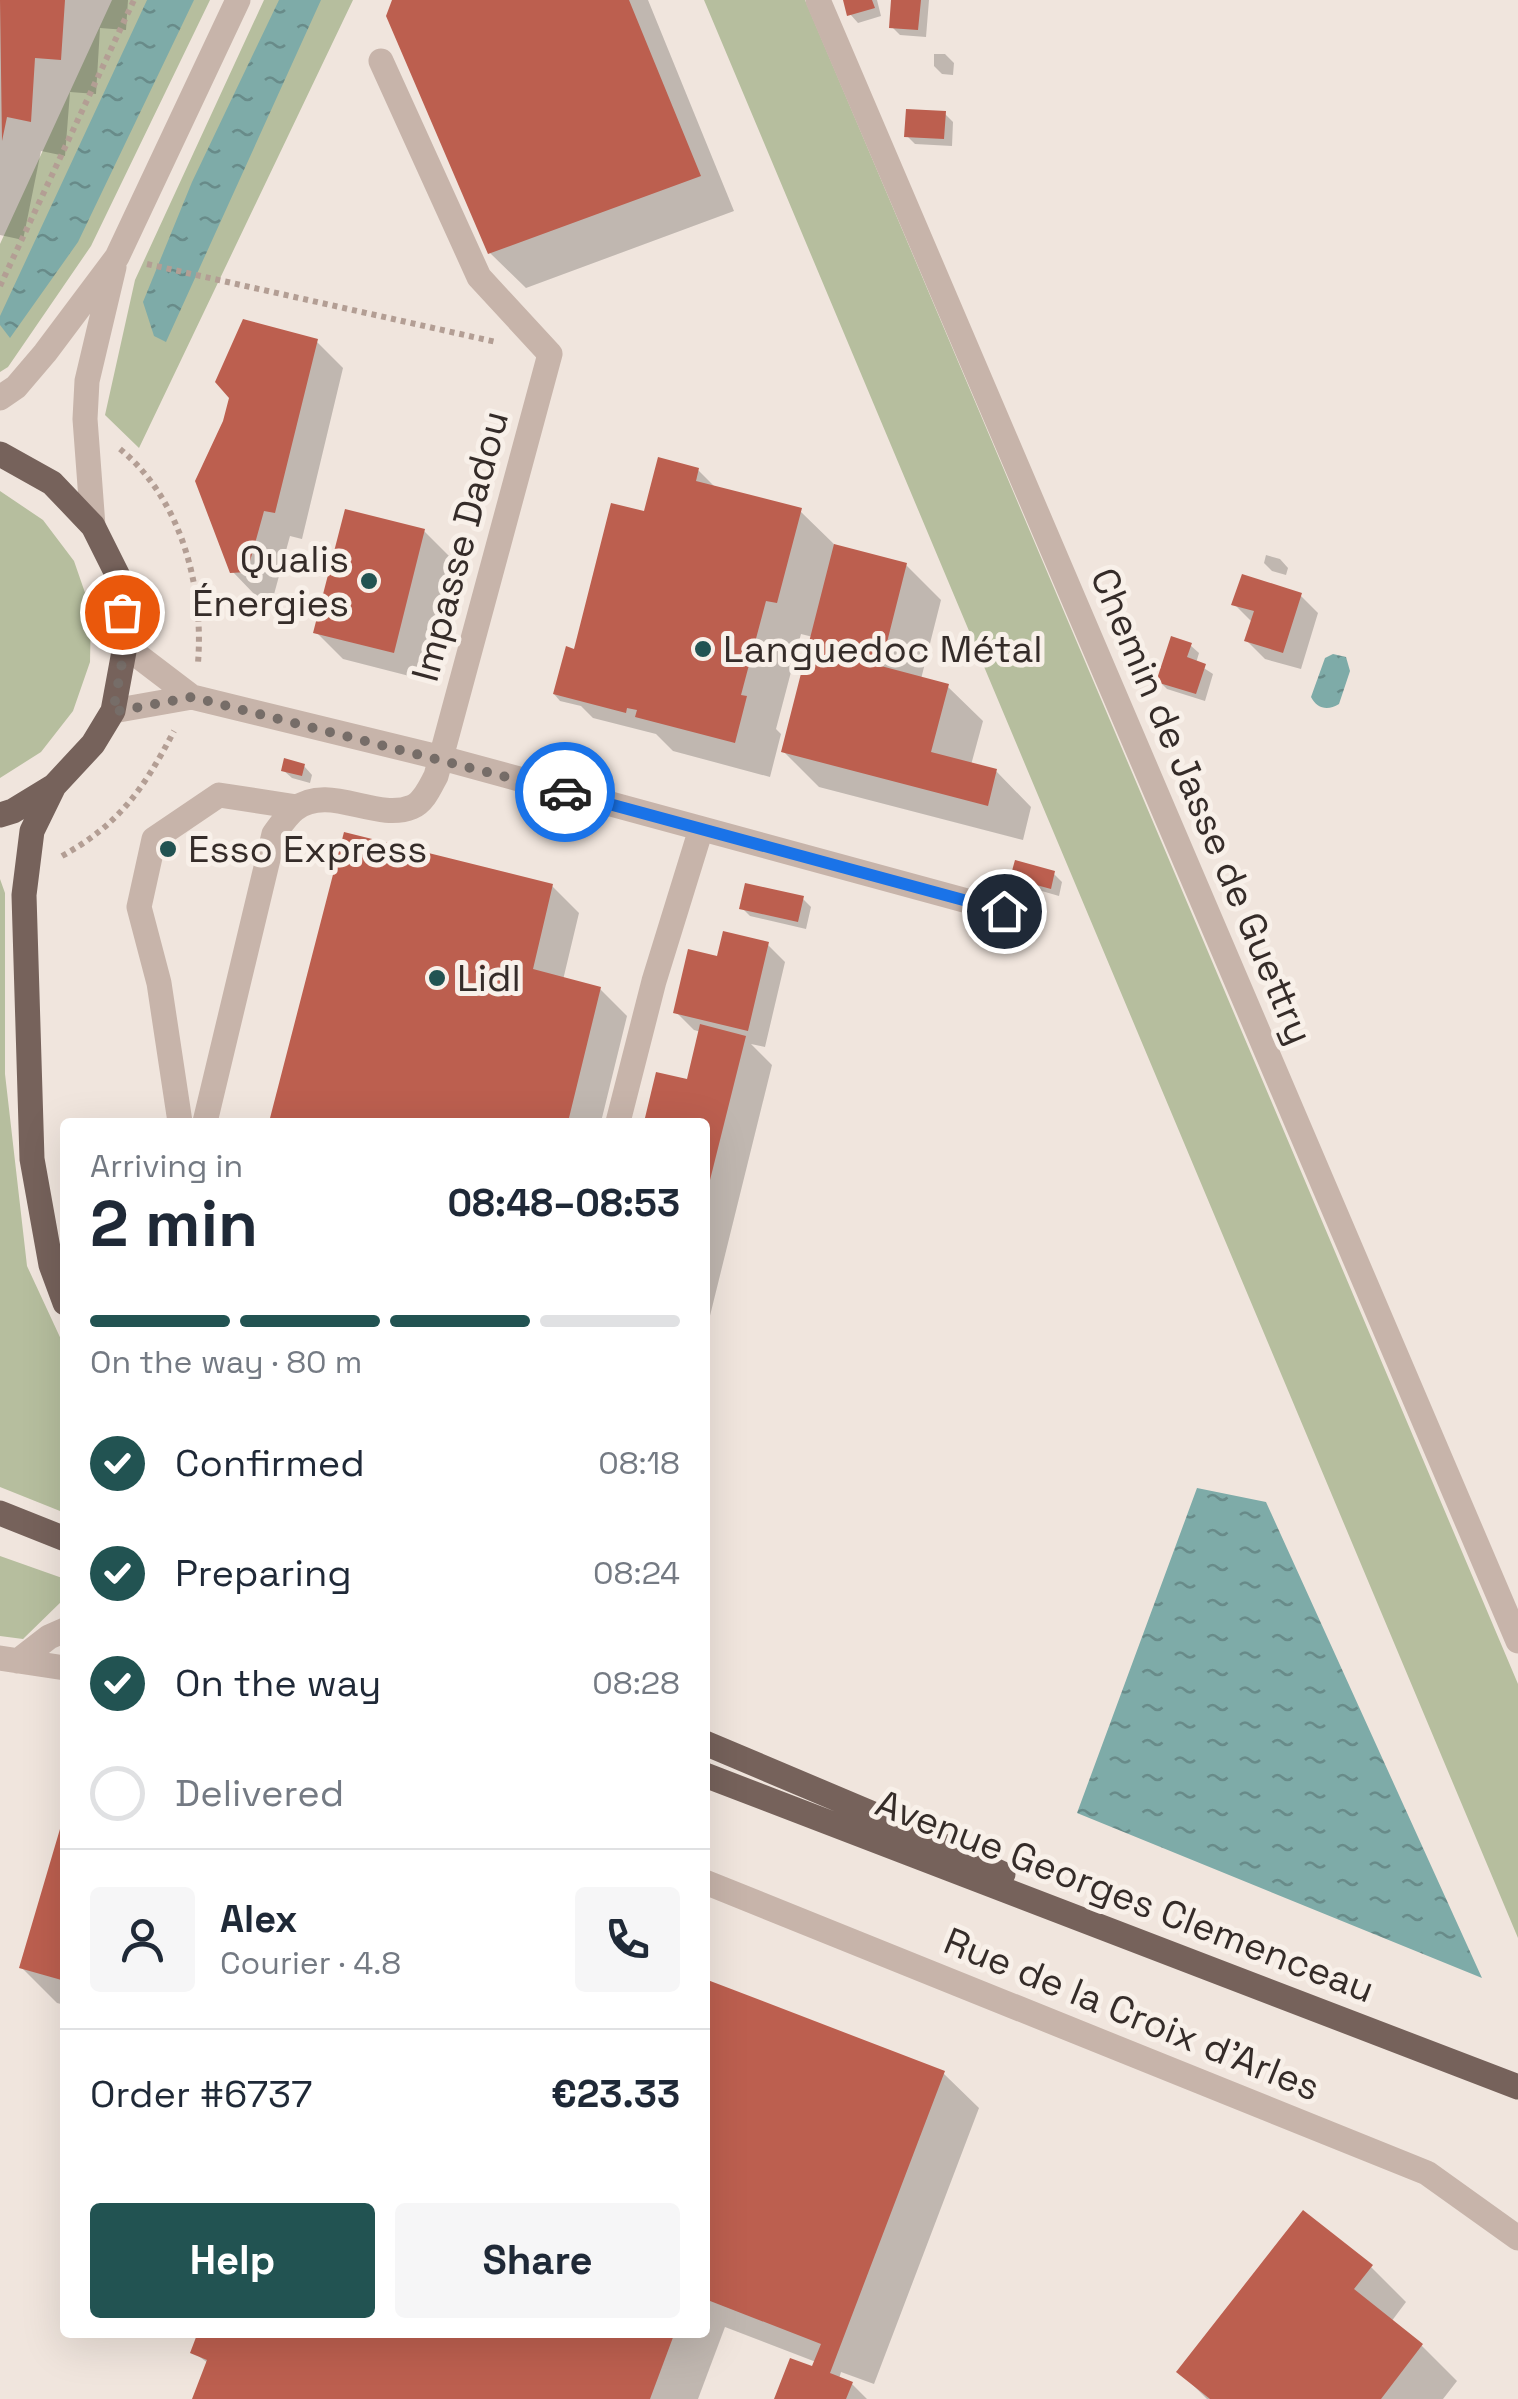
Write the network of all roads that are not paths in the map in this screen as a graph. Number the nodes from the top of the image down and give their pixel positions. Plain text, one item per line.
1 (238, 0) edge
2 (818, 0) edge
3 (381, 61) dead end
4 (117, 257) junction
5 (0, 398) edge
6 (0, 454) edge
7 (93, 526) junction
8 (125, 646) junction
9 (192, 697) junction
10 (113, 712) junction
11 (442, 758) junction
12 (54, 786) junction
13 (296, 807) junction
14 (0, 814) edge
15 (701, 829) junction
16 (1004, 911) dead end
17 (179, 1118) edge
18 (205, 1118) edge
19 (619, 1118) edge
20 (60, 1289) edge
21 (0, 1514) edge
22 (60, 1537) edge
23 (60, 1632) edge
24 (1518, 1641) edge
25 (9, 1660) edge
26 (60, 1667) edge
27 (710, 1745) edge
28 (710, 1778) edge
29 (710, 1884) edge
30 (1188, 1961) junction
31 (1518, 2088) edge
32 (1518, 2238) edge

1 - 4 street
2 - 24 street, Chemin de Jasse de Guettry
3 - 11 street, Impasse Dadou
4 - 5 street
4 - 7 street
6 - 7 main road
7 - 8 main road
8 - 9 street
8 - 10 main road
9 - 10 street
9 - 11 street
10 - 12 main road
11 - 13 street, Impasse Dadou
11 - 15 street
12 - 14 main road
12 - 20 main road
13 - 17 street
13 - 18 street
15 - 16 street
15 - 19 street
21 - 22 main road
23 - 25 street
25 - 26 street
27 - 30 main road
28 - 30 main road, Avenue Georges Clemenceau
29 - 32 street, Rue de la Croix d'Arles
30 - 31 main road, Avenue Georges Clemenceau

